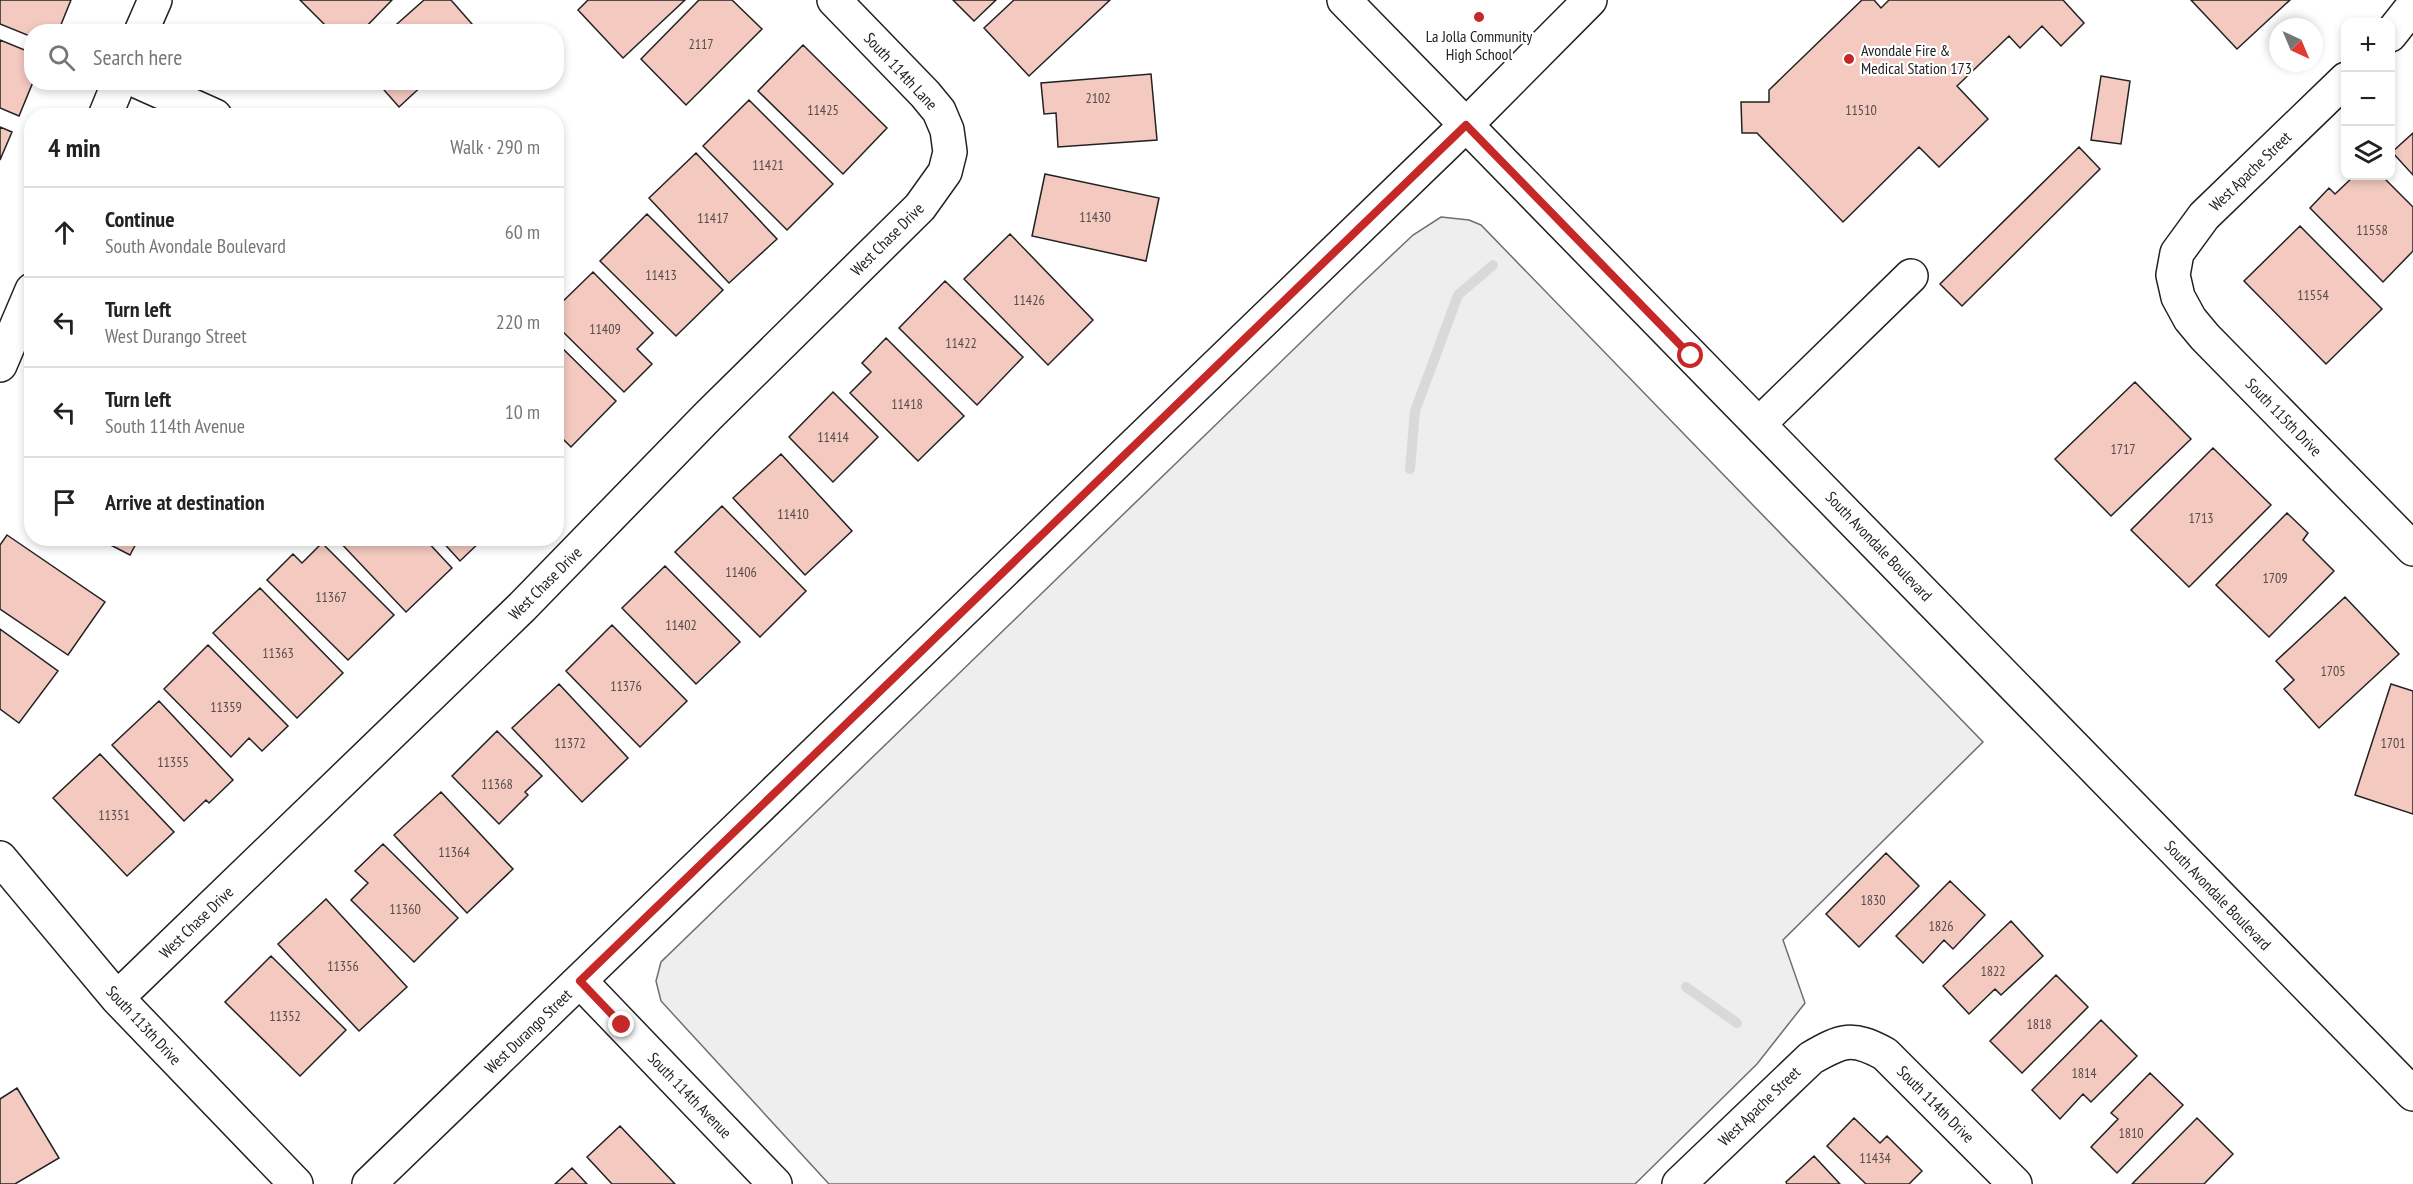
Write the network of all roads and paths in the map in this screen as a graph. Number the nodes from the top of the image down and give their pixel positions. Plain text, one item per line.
1 (155, 0) edge
2 (834, 0) edge
3 (1344, 0) edge
4 (1590, 0) edge
5 (2413, 6) edge
6 (144, 24) edge
7 (2395, 30) edge
8 (2341, 84) edge
9 (116, 90) edge
10 (157, 90) edge
11 (108, 108) edge
12 (197, 108) edge
13 (1466, 125) junction
14 (950, 152) joint
15 (2173, 275) joint
16 (1911, 276) dead end
17 (24, 309) edge
18 (0, 365) edge
19 (1759, 424) junction
20 (2413, 549) edge
21 (0, 858) edge
22 (580, 981) junction
23 (117, 998) junction
24 (1847, 1041) joint
25 (2413, 1094) edge
26 (296, 1184) edge
27 (369, 1184) edge
28 (775, 1184) edge
29 (1679, 1184) edge
30 (2015, 1184) edge

1 - 6 street
2 - 14 street, South 114th Lane
3 - 13 street, South Avondale Boulevard
4 - 13 street, West Durango Street
5 - 7 street
8 - 15 street, West Apache Street
9 - 11 street
10 - 12 street
13 - 19 street, South Avondale Boulevard
13 - 22 street, West Durango Street
14 - 23 street, West Chase Drive
15 - 20 street, South 115th Drive
16 - 19 street
17 - 18 street
19 - 25 street, South Avondale Boulevard
21 - 23 street, South 113th Drive
22 - 27 street, West Durango Street
22 - 28 street, South 114th Avenue
23 - 26 street, South 113th Drive
24 - 29 street, West Apache Street
24 - 30 street, South 114th Drive

